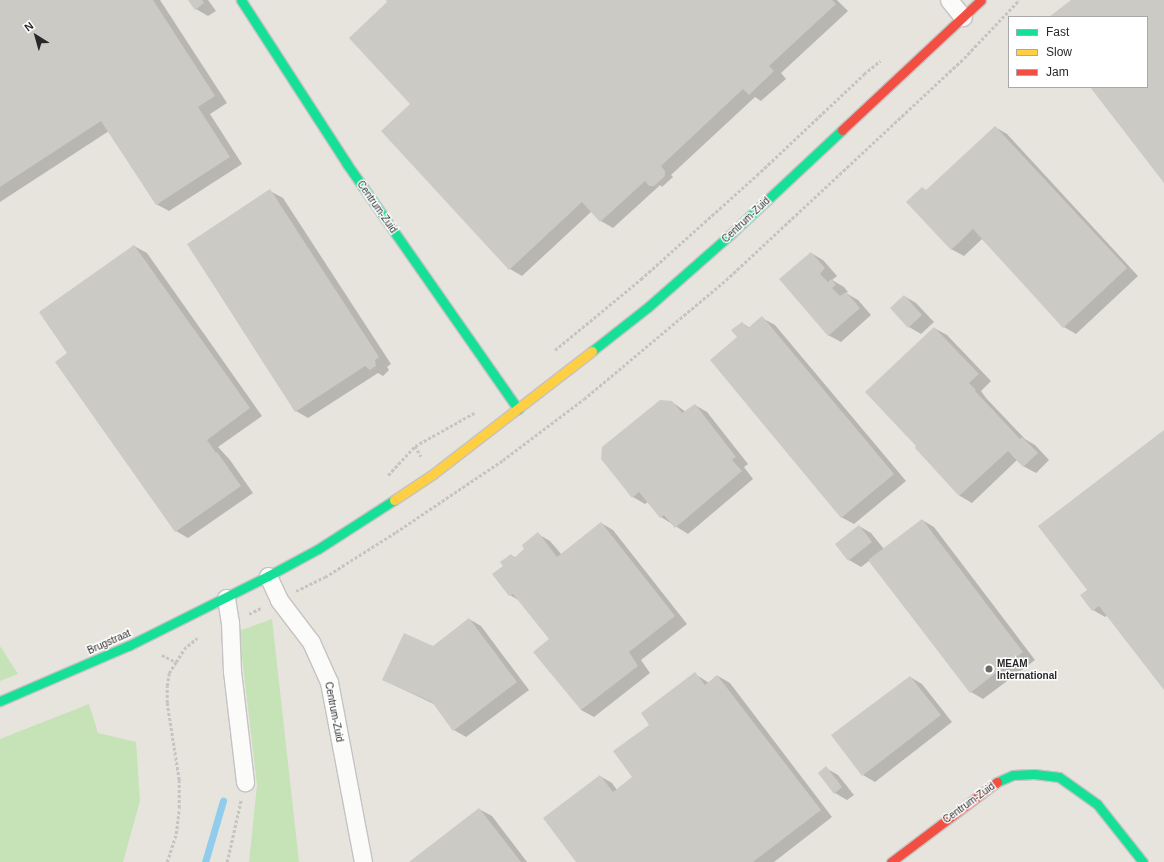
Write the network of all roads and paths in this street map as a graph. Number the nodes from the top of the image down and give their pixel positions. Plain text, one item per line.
1 (241, 0) edge
2 (949, 0) edge
3 (981, 0) edge
4 (1019, 0) edge
5 (963, 17) junction
6 (881, 61) dead end
7 (552, 352) dead end
8 (518, 409) junction
9 (475, 412) dead end
10 (415, 446) dead end
11 (268, 576) junction
12 (226, 598) junction
13 (279, 600) junction
14 (230, 622) junction
15 (0, 701) edge
16 (245, 782) joint
17 (167, 862) edge
18 (227, 862) edge
19 (363, 862) edge
20 (891, 862) edge
21 (1143, 862) edge

1 - 8 street, Centrum-Zuid
2 - 5 street
3 - 5 street, Centrum-Zuid
4 - 13 path
5 - 8 street, Centrum-Zuid
6 - 7 path
8 - 11 street, Centrum-Zuid
9 - 10 path
11 - 12 street, Centrum-Zuid
11 - 13 street, Centrum-Zuid
12 - 14 street
12 - 15 street, Brugstraat
13 - 14 path
13 - 19 street, Centrum-Zuid
14 - 16 street
14 - 17 path
16 - 18 path
20 - 21 street, Centrum-Zuid

